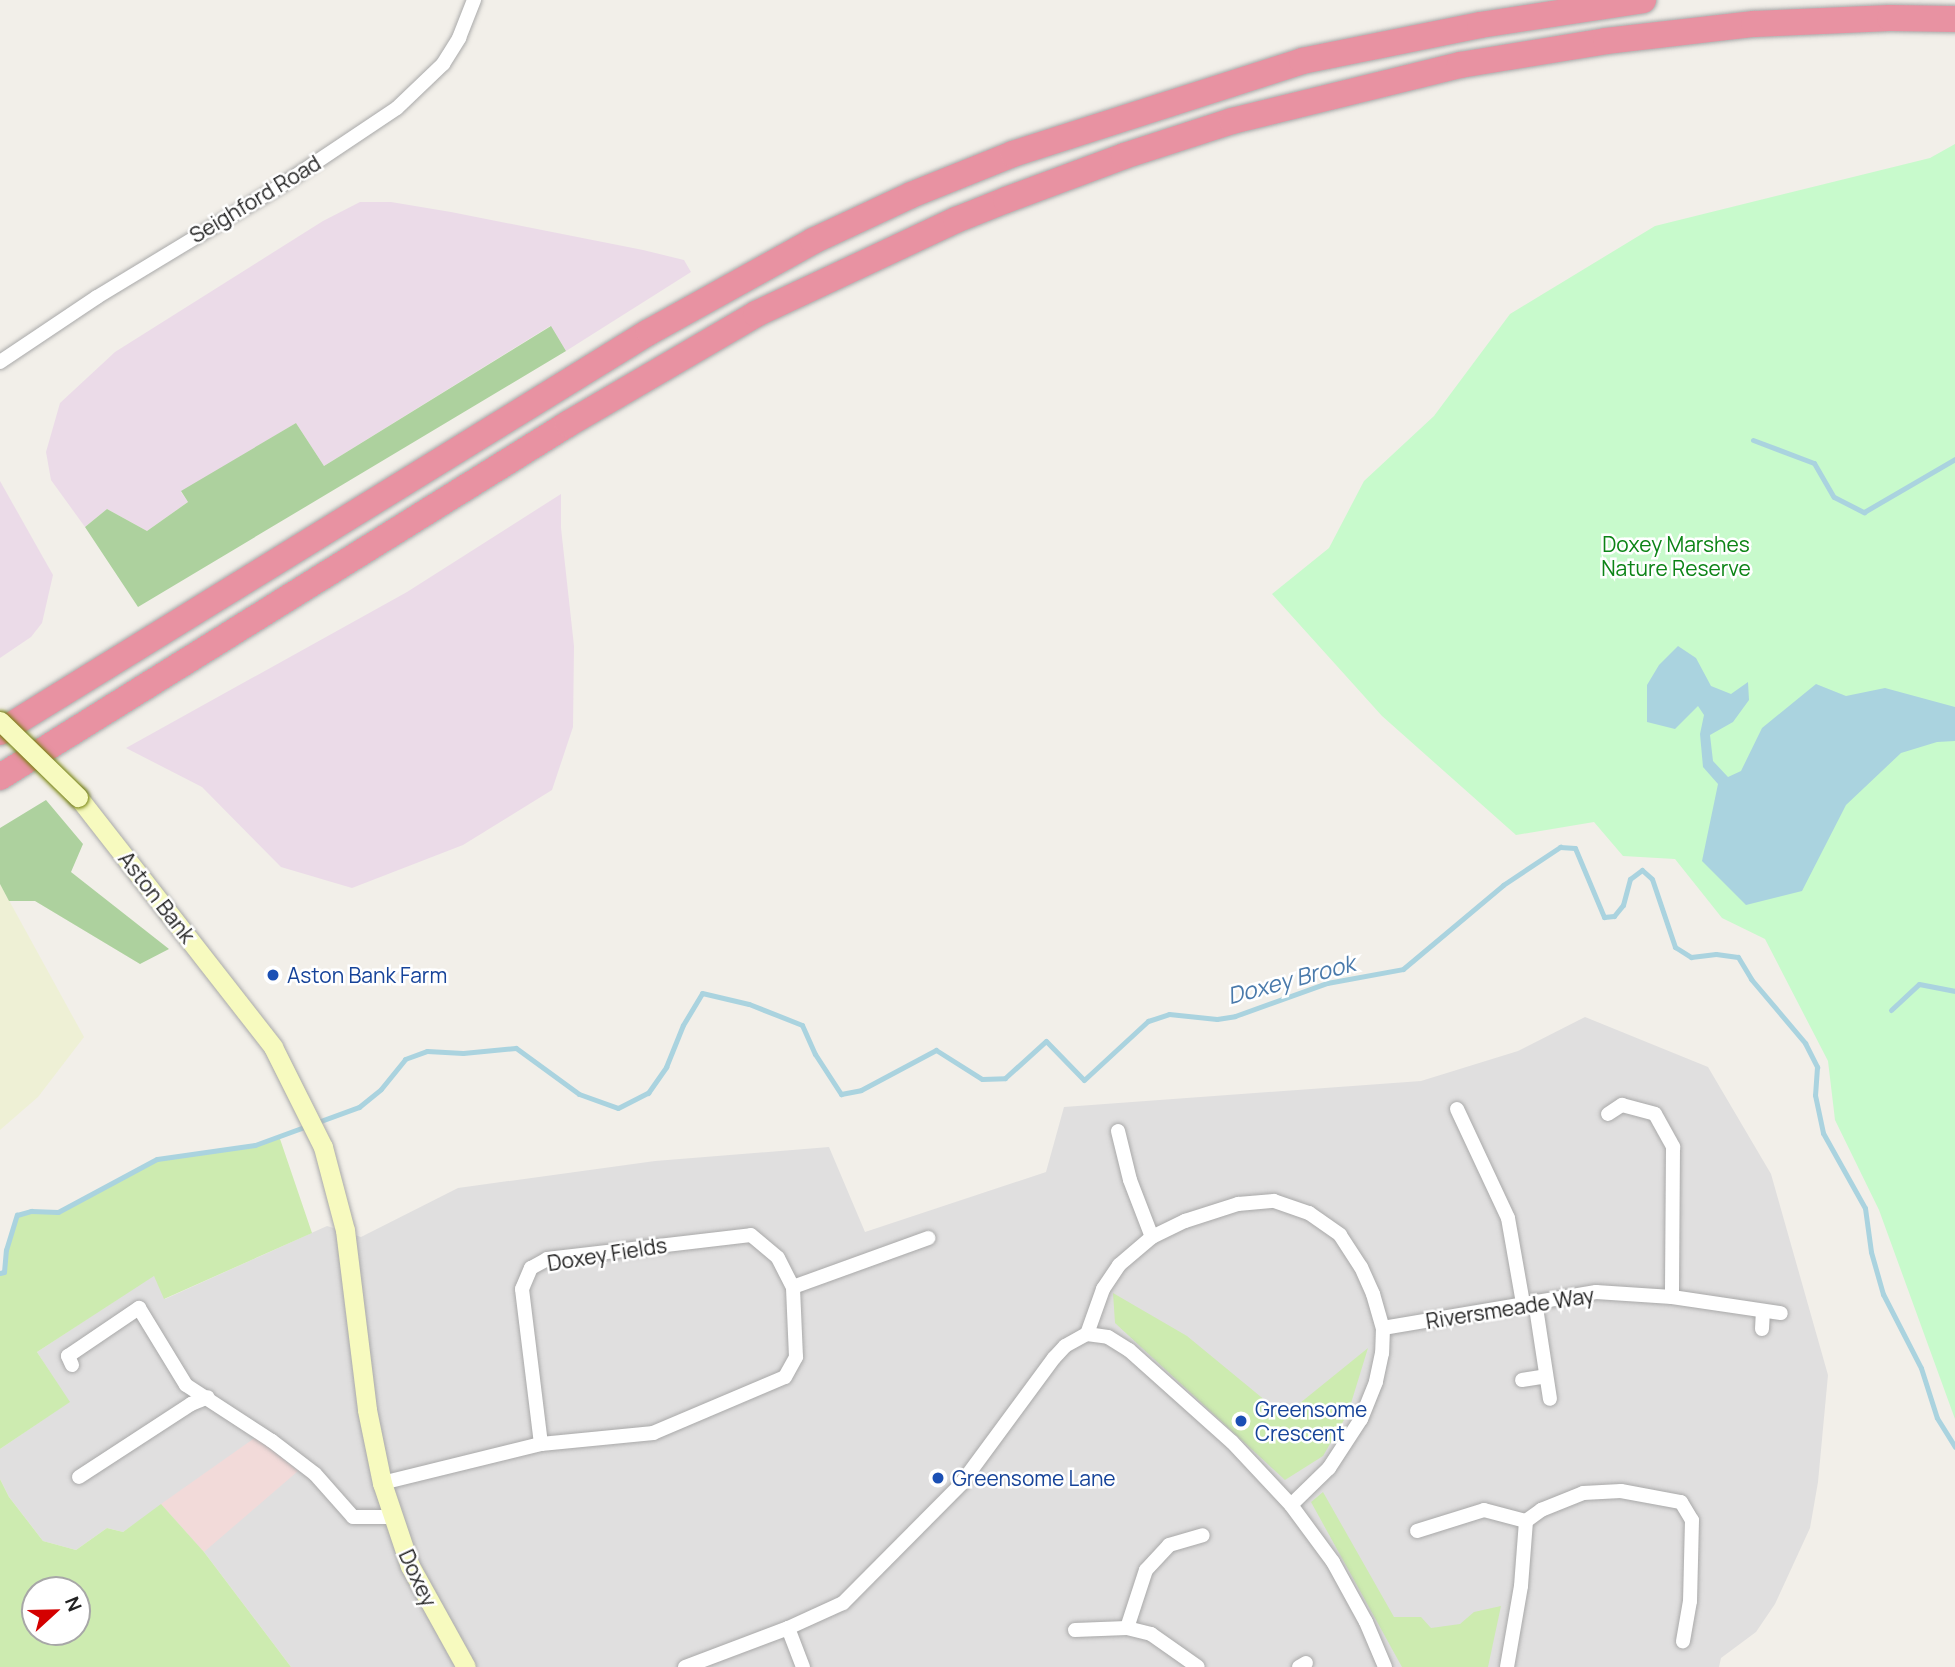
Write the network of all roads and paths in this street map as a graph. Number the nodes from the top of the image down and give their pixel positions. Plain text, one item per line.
1 (474, 0) edge
2 (1643, 0) edge
3 (1955, 19) edge
4 (0, 362) edge
5 (0, 720) edge
6 (0, 732) edge
7 (0, 777) edge
8 (1457, 1109) dead end
9 (1608, 1114) dead end
10 (1118, 1131) dead end
11 (1152, 1237) junction
12 (928, 1238) dead end
13 (793, 1287) junction
14 (1672, 1297) junction
15 (1529, 1302) junction
16 (1763, 1311) junction
17 (1781, 1313) dead end
18 (1383, 1328) junction
19 (1762, 1329) dead end
20 (1087, 1334) junction
21 (72, 1365) dead end
22 (1546, 1376) junction
23 (1522, 1380) dead end
24 (208, 1398) junction
25 (1550, 1399) dead end
26 (541, 1444) junction
27 (79, 1477) dead end
28 (382, 1483) junction
29 (1291, 1504) junction
30 (392, 1517) junction
31 (1527, 1521) junction
32 (1417, 1531) dead end
33 (1203, 1535) dead end
34 (788, 1628) junction
35 (1127, 1628) junction
36 (1075, 1630) dead end
37 (1683, 1641) dead end
38 (466, 1667) edge
39 (685, 1667) edge
40 (803, 1667) edge
41 (1198, 1667) edge
42 (1385, 1667) edge
43 (1507, 1667) edge

1 - 4 street, Seighford Road
2 - 6 highway
3 - 7 highway
5 - 28 street, Aston Bank, bridge
8 - 15 street
9 - 14 street
10 - 11 street
11 - 18 street
11 - 20 street
12 - 13 street
13 - 26 street, Doxey Fields
13 - 26 street, Doxey Fields
14 - 15 street, Riversmeade Way
14 - 16 street, Riversmeade Way
15 - 18 street, Riversmeade Way
15 - 22 street
16 - 17 street, Riversmeade Way
16 - 19 street
18 - 29 street
20 - 29 street
20 - 34 street
21 - 24 street
22 - 23 street
22 - 25 street
24 - 27 street
24 - 30 street
26 - 28 street, Doxey Fields
28 - 30 street, Doxey
29 - 42 street
30 - 38 street, Doxey
31 - 32 street
31 - 37 street
31 - 43 street
33 - 35 street
34 - 39 street
34 - 40 street
35 - 36 street
35 - 41 street

